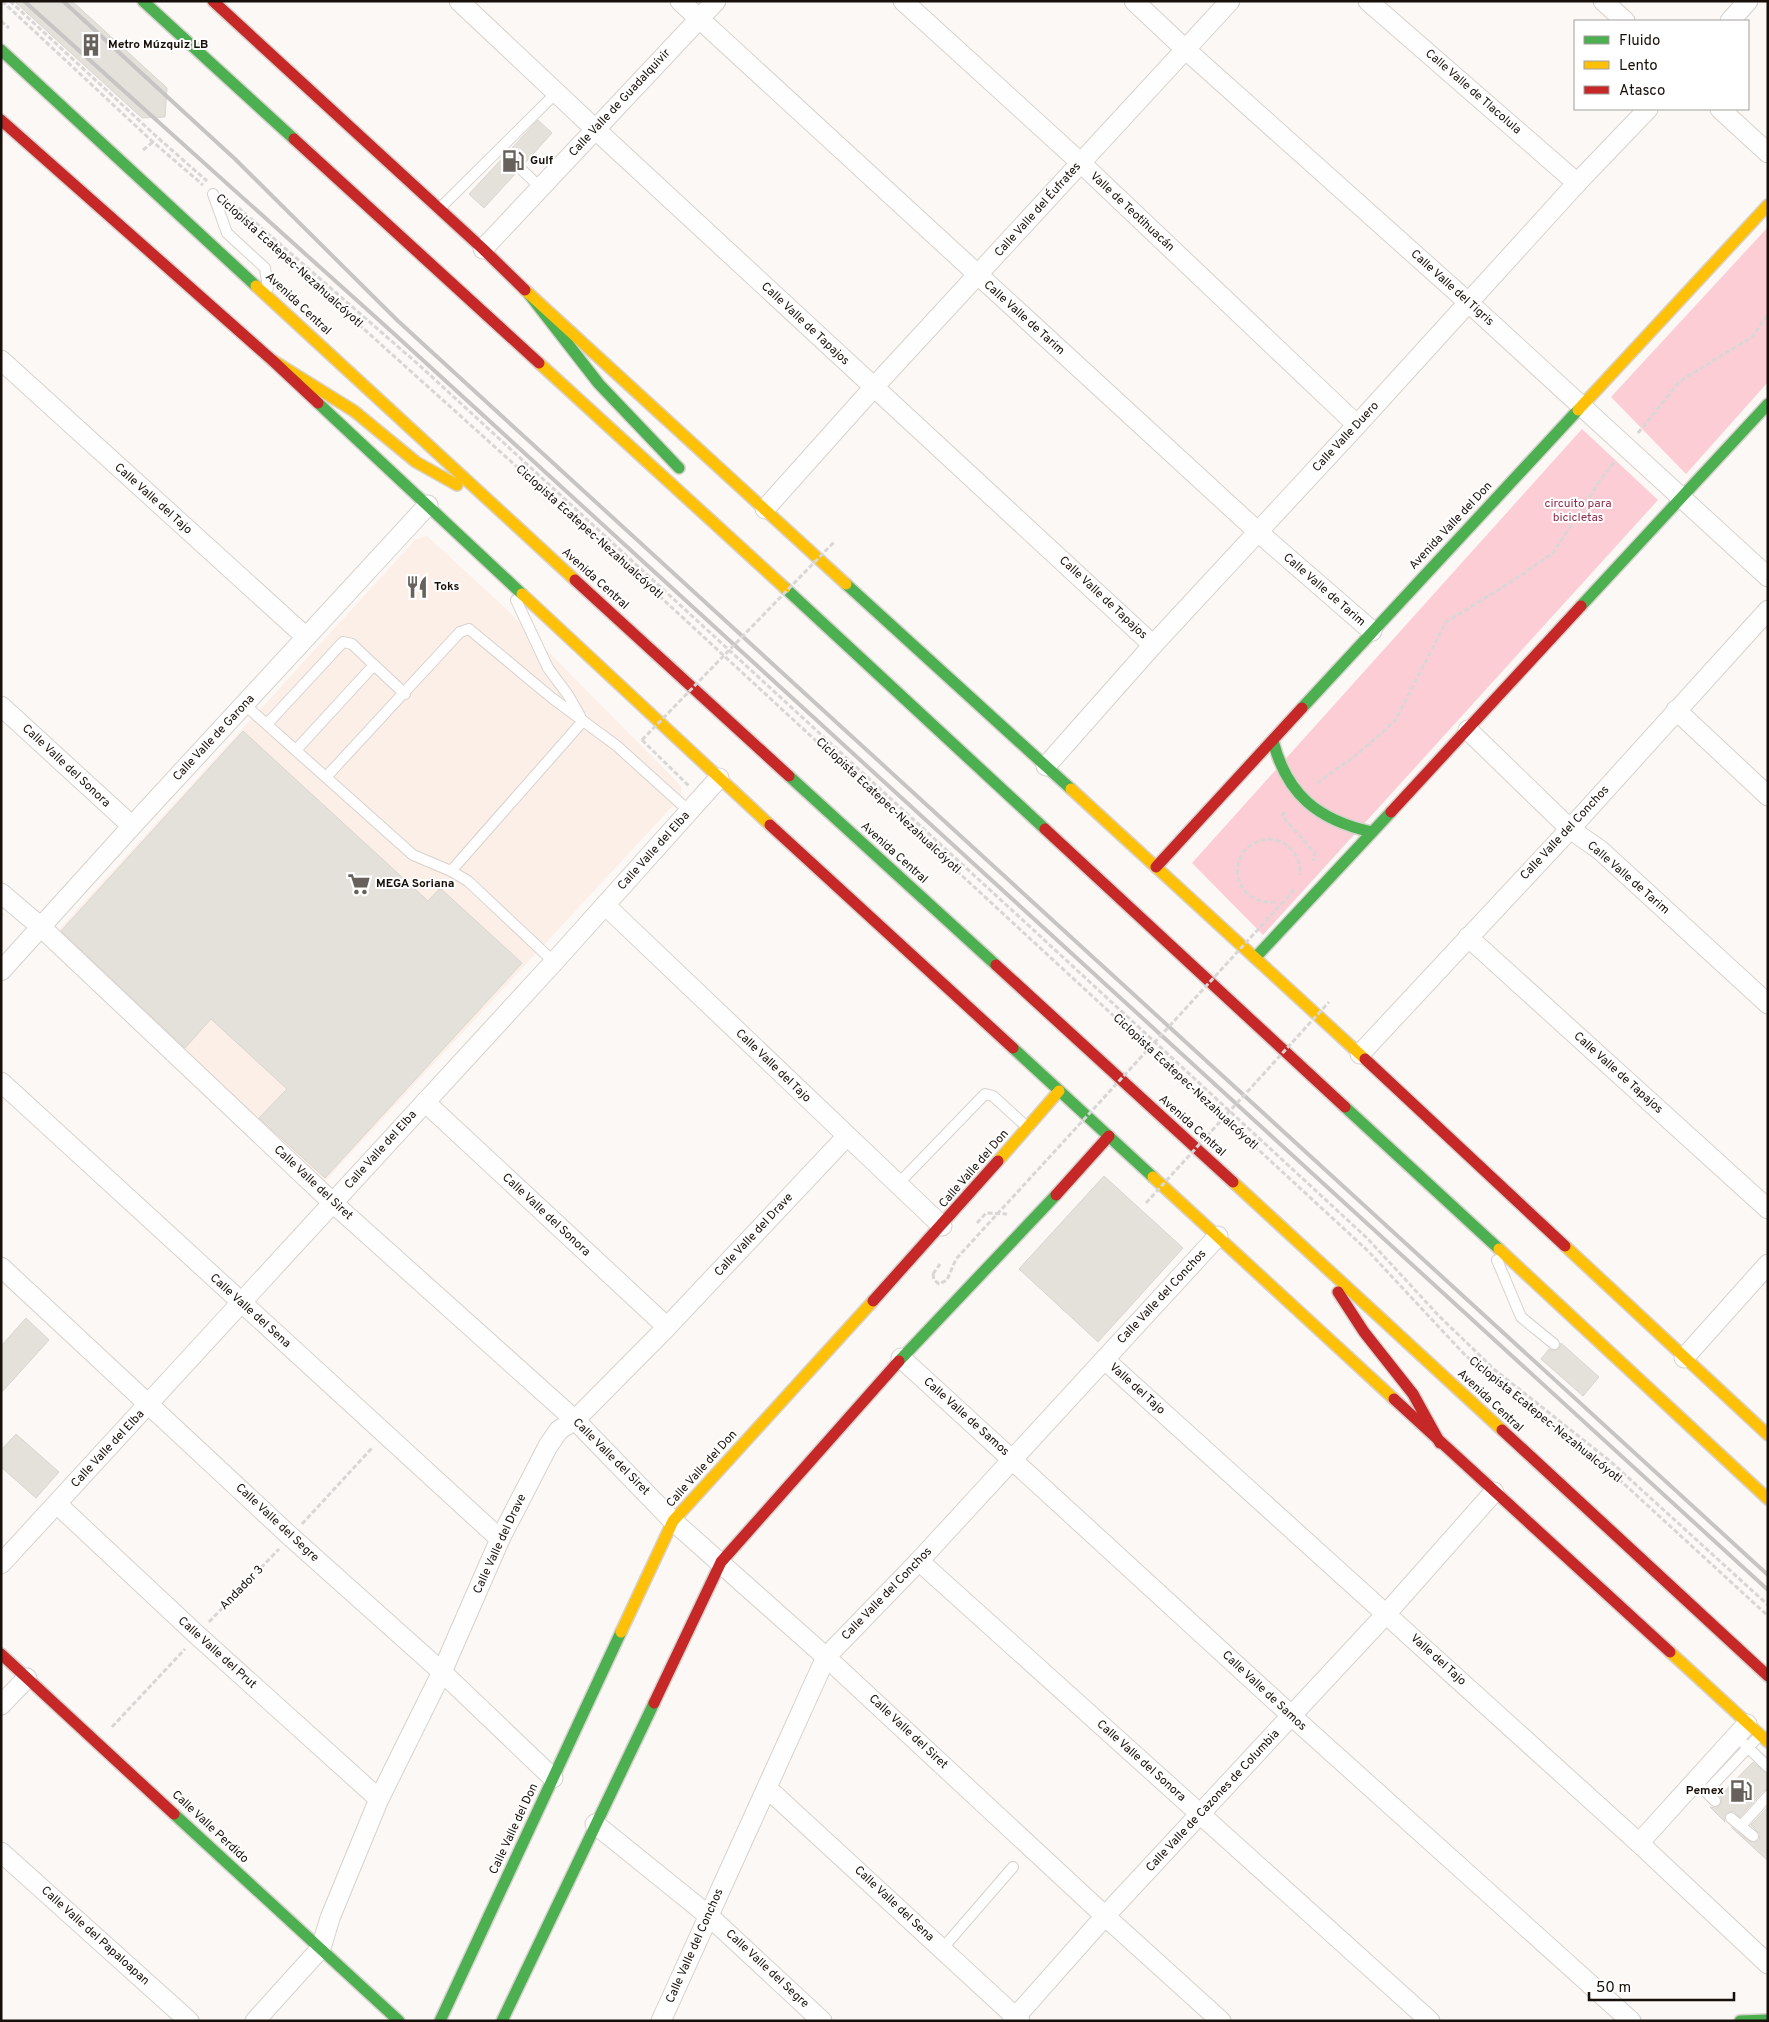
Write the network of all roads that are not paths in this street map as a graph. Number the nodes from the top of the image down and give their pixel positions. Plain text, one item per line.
1 (143, 1) edge
2 (213, 1) edge
3 (459, 1) edge
4 (680, 1) edge
5 (716, 1) edge
6 (903, 1) edge
7 (1134, 1) edge
8 (1230, 1) edge
9 (1368, 1) edge
10 (1603, 1) edge
11 (1748, 1) edge
12 (699, 20) junction
13 (1624, 20) edge
14 (1731, 20) edge
15 (1185, 49) junction
16 (1, 50) edge
17 (556, 93) junction
18 (1647, 110) edge
19 (1721, 110) edge
20 (1, 120) edge
21 (595, 129) junction
22 (1768, 153) edge
23 (1080, 163) junction
24 (520, 168) dead end
25 (1577, 183) junction
26 (540, 187) junction
27 (213, 194) road end
28 (1768, 204) edge
29 (439, 208) junction
30 (483, 249) junction
31 (978, 276) junction
32 (529, 294) junction
33 (269, 296) junction
34 (1469, 302) junction
35 (1, 360) edge
36 (272, 360) junction
37 (874, 387) junction
38 (1768, 404) edge
39 (1581, 405) junction
40 (1358, 425) junction
41 (686, 475) dead end
42 (1682, 498) junction
43 (492, 504) junction
44 (711, 505) dead end
45 (428, 506) junction
46 (765, 509) junction
47 (1257, 531) junction
48 (755, 560) junction
49 (1768, 577) edge
50 (507, 580) junction
51 (1768, 610) edge
52 (1372, 631) junction
53 (306, 638) junction
54 (1153, 645) junction
55 (374, 665) junction
56 (405, 694) junction
57 (245, 705) junction
58 (1, 706) edge
59 (1676, 710) junction
60 (583, 721) junction
61 (267, 724) junction
62 (1468, 730) junction
63 (1273, 741) junction
64 (296, 750) junction
65 (1046, 766) junction
66 (326, 777) junction
67 (719, 778) junction
68 (1768, 796) edge
69 (690, 812) junction
70 (132, 826) junction
71 (1570, 829) junction
72 (1372, 832) junction
73 (1156, 867) junction
74 (451, 871) junction
75 (1, 893) edge
76 (605, 905) junction
77 (42, 928) junction
78 (1468, 937) junction
79 (1255, 958) junction
80 (554, 962) junction
81 (1, 972) edge
82 (1768, 1004) edge
83 (1360, 1054) junction
84 (1, 1082) edge
85 (1059, 1091) junction
86 (425, 1102) junction
87 (1028, 1128) junction
88 (846, 1136) junction
89 (1109, 1136) junction
90 (898, 1184) junction
91 (333, 1203) junction
92 (1768, 1209) edge
93 (942, 1226) junction
94 (1218, 1236) junction
95 (1490, 1244) junction
96 (1315, 1257) junction
97 (1768, 1264) edge
98 (1, 1267) edge
99 (241, 1304) junction
100 (667, 1327) junction
101 (1554, 1344) dead end
102 (901, 1358) junction
103 (1684, 1358) junction
104 (1105, 1360) junction
105 (150, 1404) junction
106 (575, 1420) junction
107 (1768, 1435) edge
108 (1440, 1443) junction
109 (1012, 1459) junction
110 (1494, 1492) junction
111 (1768, 1499) edge
112 (57, 1504) junction
113 (673, 1521) junction
114 (500, 1539) junction
115 (919, 1561) junction
116 (721, 1562) junction
117 (1, 1564) edge
118 (1386, 1614) junction
119 (1, 1654) edge
120 (826, 1657) junction
121 (442, 1672) junction
122 (1768, 1676) edge
123 (27, 1678) junction
124 (1, 1705) edge
125 (1291, 1716) junction
126 (1752, 1737) edge
127 (1768, 1768) edge
128 (554, 1778) junction
129 (1701, 1787) junction
130 (767, 1788) junction
131 (1768, 1796) edge
132 (379, 1799) junction
133 (1716, 1801) dead end
134 (1201, 1815) junction
135 (1731, 1818) dead end
136 (595, 1824) junction
137 (1741, 1826) junction
138 (1753, 1836) dead end
139 (1639, 1843) junction
140 (1, 1852) edge
141 (1014, 1868) dead end
142 (709, 1916) junction
143 (1105, 1916) junction
144 (321, 1948) junction
145 (942, 1948) junction
146 (1768, 1964) edge
147 (1016, 2019) edge
148 (1768, 2020) edge
149 (189, 2021) edge
150 (255, 2021) edge
151 (399, 2021) edge
152 (440, 2021) edge
153 (502, 2021) edge
154 (661, 2021) edge
155 (822, 2021) edge
156 (1221, 2021) edge
157 (1430, 2021) edge
158 (1631, 2021) edge
159 (1740, 2021) edge

1 - 48 main road
2 - 29 main road
3 - 17 street, Calle Valle de Tapajos
4 - 12 street, Calle Valle de Tarim
5 - 12 street, Calle Valle de Guadalquivir
6 - 23 street, Valle de Teotihuacán
7 - 15 street, Calle Valle del Tigris
8 - 15 street, Calle Valle del Éufrates
9 - 25 street, Calle Valle de Tlacolula
10 - 13 street
11 - 14 street
12 - 21 street, Calle Valle de Guadalquivir
12 - 31 street, Calle Valle de Tarim
15 - 23 street, Calle Valle del Éufrates
15 - 34 street, Calle Valle del Tigris
16 - 33 main road, Avenida Central
17 - 21 street, Calle Valle de Tapajos
17 - 29 lane
18 - 25 street, Calle Valle Duero
19 - 22 street
20 - 36 main road
21 - 26 street, Calle Valle de Guadalquivir
21 - 37 street, Calle Valle de Tapajos
23 - 31 street, Calle Valle del Éufrates
23 - 40 street, Valle de Teotihuacán
24 - 26 lane
25 - 34 street, Calle Valle Duero
26 - 30 street, Calle Valle de Guadalquivir
27 - 33 lane
28 - 39 main road, Avenida Valle del Don
29 - 30 main road
30 - 32 main road
31 - 37 street, Calle Valle del Éufrates
31 - 47 street, Calle Valle de Tarim
32 - 41 main road
32 - 46 main road
33 - 43 main road, Avenida Central
34 - 39 street, Calle Valle del Tigris
34 - 40 street, Calle Valle Duero
35 - 53 street, Calle Valle del Tajo
36 - 43 main road
36 - 45 main road
37 - 46 street, Calle Valle del Éufrates
37 - 54 street, Calle Valle de Tapajos
38 - 42 main road
39 - 42 street, Calle Valle del Tigris
39 - 52 main road, Avenida Valle del Don
40 - 47 street, Calle Valle Duero
42 - 49 street, Calle Valle del Tigris
42 - 62 main road
43 - 96 main road, Avenida Central
44 - 48 main road
45 - 50 main road
45 - 53 street, Calle Valle de Garona
46 - 65 main road
47 - 52 street, Calle Valle de Tarim
47 - 54 street, Calle Valle Duero
48 - 95 main road
50 - 60 lane
50 - 67 main road
51 - 59 street, Calle Valle del Conchos
52 - 63 main road, Avenida Valle del Don
53 - 57 street, Calle Valle de Garona
54 - 65 street, Calle Valle Duero
55 - 56 lane
55 - 61 lane
55 - 64 lane
56 - 60 lane
56 - 66 lane
57 - 61 lane
57 - 70 street, Calle Valle de Garona
58 - 70 street, Calle Valle del Sonora
59 - 68 street
59 - 71 street, Calle Valle del Conchos
60 - 69 lane
60 - 74 lane
61 - 64 lane
62 - 71 street, Calle Valle de Tarim
62 - 72 main road
63 - 72 main road
63 - 73 main road, Avenida Valle del Don
64 - 66 lane
65 - 73 main road
66 - 74 lane
67 - 69 street, Calle Valle del Elba
67 - 85 main road
69 - 76 street, Calle Valle del Elba
70 - 77 street, Calle Valle de Garona
71 - 78 street, Calle Valle del Conchos
71 - 82 street, Calle Valle de Tarim
72 - 79 main road
73 - 79 main road
74 - 80 lane
75 - 77 street, Calle Valle del Siret
76 - 80 street, Calle Valle del Elba
76 - 88 street, Calle Valle del Tajo
77 - 81 street, Calle Valle de Garona
77 - 91 street, Calle Valle del Siret
78 - 83 street, Calle Valle del Conchos
78 - 92 street, Calle Valle de Tapajos
79 - 83 main road
80 - 86 street, Calle Valle del Elba
83 - 103 main road
84 - 99 street, Calle Valle del Sena
85 - 87 main road, Calle Valle del Don
85 - 89 main road
86 - 91 street, Calle Valle del Elba
86 - 100 street, Calle Valle del Sonora
87 - 90 lane
87 - 93 main road, Calle Valle del Don
88 - 90 street, Calle Valle del Tajo
88 - 100 street, Calle Valle del Drave
89 - 94 main road
89 - 102 main road
90 - 93 street, Calle Valle del Tajo
91 - 99 street, Calle Valle del Elba
91 - 106 street, Calle Valle del Siret
93 - 113 main road, Calle Valle del Don
94 - 104 street, Calle Valle del Conchos
94 - 108 main road
95 - 101 lane
95 - 111 main road
96 - 108 main road
96 - 122 main road, Avenida Central
97 - 103 street
98 - 105 street, Calle Valle del Segre
99 - 105 street, Calle Valle del Elba
99 - 114 street, Calle Valle del Sena
100 - 106 street, Calle Valle del Drave
102 - 109 street, Calle Valle de Samos
102 - 116 main road
103 - 107 main road
104 - 109 street, Calle Valle del Conchos
104 - 118 street, Valle del Tajo
105 - 112 street, Calle Valle del Elba
105 - 121 street, Calle Valle del Segre
106 - 113 street, Calle Valle del Siret
106 - 114 street, Calle Valle del Drave
108 - 110 main road
109 - 115 street, Calle Valle del Conchos
109 - 125 street, Calle Valle de Samos
110 - 118 street, Calle Valle de Cazones de Columbia
110 - 126 main road
112 - 117 street, Calle Valle del Elba
112 - 132 street, Calle Valle del Prut
113 - 116 street, Calle Valle del Siret
113 - 128 main road, Calle Valle del Don
114 - 121 street, Calle Valle del Drave
115 - 120 street, Calle Valle del Conchos
115 - 134 street, Calle Valle del Sonora
116 - 120 street, Calle Valle del Siret
116 - 136 main road
118 - 125 street, Calle Valle de Cazones de Columbia
118 - 139 street, Valle del Tajo
119 - 123 main road, Calle Valle Perdido
120 - 130 street, Calle Valle del Conchos
120 - 143 street, Calle Valle del Siret
121 - 128 street, Calle Valle del Segre
121 - 132 street, Calle Valle del Drave
123 - 124 street
123 - 144 main road, Calle Valle Perdido
125 - 134 street, Calle Valle de Cazones de Columbia
125 - 158 street, Calle Valle de Samos
126 - 127 lane
126 - 129 street
128 - 152 main road, Calle Valle del Don
129 - 133 lane
129 - 139 street
130 - 142 street, Calle Valle del Conchos
130 - 145 street, Calle Valle del Sena
131 - 137 lane
132 - 144 street, Calle Valle del Drave
134 - 143 street, Calle Valle de Cazones de Columbia
134 - 157 street, Calle Valle del Sonora
135 - 137 lane
136 - 142 street, Calle Valle del Segre
136 - 153 main road
137 - 138 lane
139 - 146 street, Valle del Tajo
140 - 149 street, Calle Valle del Papaloapan
141 - 145 lane
142 - 154 street, Calle Valle del Conchos
142 - 155 street, Calle Valle del Segre
143 - 147 street, Calle Valle de Cazones de Columbia
143 - 156 street, Calle Valle del Siret
144 - 150 street, Calle Valle del Drave
144 - 151 main road, Calle Valle Perdido
145 - 147 street, Calle Valle del Sena
148 - 159 main road

